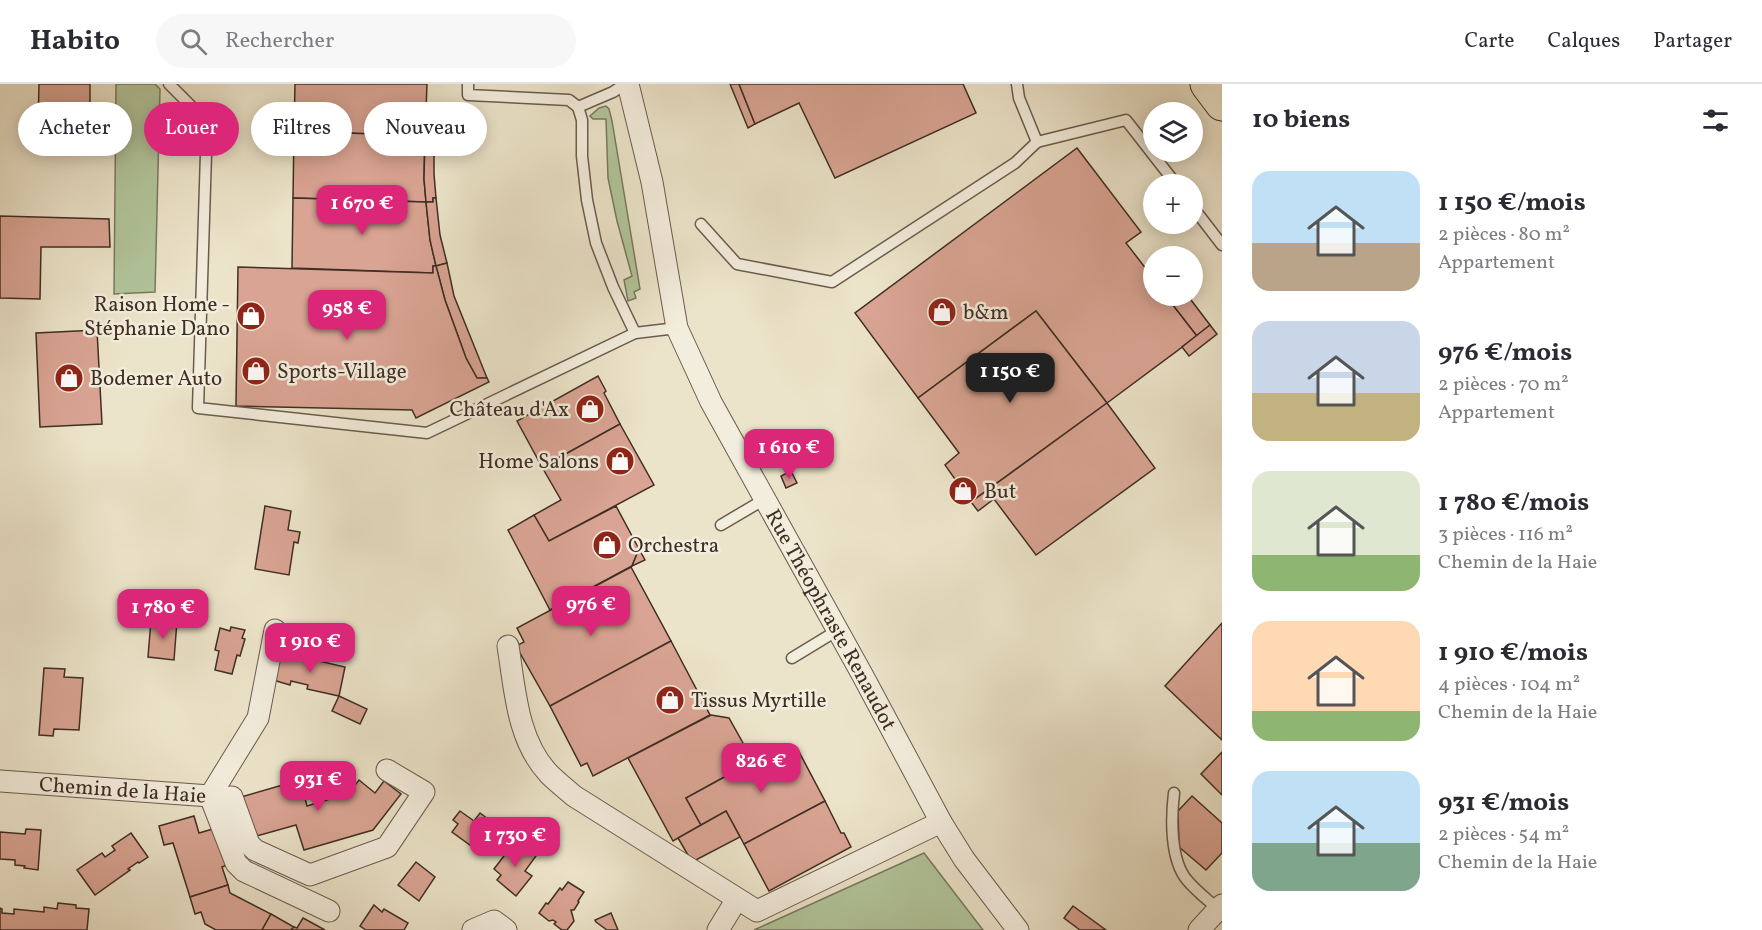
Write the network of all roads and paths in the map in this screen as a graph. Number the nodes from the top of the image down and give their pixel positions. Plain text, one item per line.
1 (169, 84) edge
2 (468, 84) edge
3 (626, 84) edge
4 (1017, 84) edge
5 (1207, 84) edge
6 (1222, 104) edge
7 (578, 107) junction
8 (1037, 142) junction
9 (1168, 174) edge
10 (1203, 220) edge
11 (700, 224) dead end
12 (1222, 245) edge
13 (677, 328) junction
14 (635, 333) junction
15 (765, 500) junction
16 (721, 525) dead end
17 (275, 630) dead end
18 (838, 630) junction
19 (508, 646) dead end
20 (792, 658) dead end
21 (387, 770) dead end
22 (0, 781) edge
23 (1174, 793) dead end
24 (211, 797) junction
25 (940, 822) junction
26 (737, 899) junction
27 (1220, 907) edge
28 (329, 911) dead end
29 (473, 930) edge
30 (506, 930) edge
31 (718, 930) edge
32 (1018, 930) edge
33 (1199, 930) edge

1 - 14 lane
2 - 7 lane
3 - 7 lane
3 - 13 street, Rue Théophraste Renaudot
4 - 8 lane
5 - 6 highway
7 - 14 lane
8 - 9 lane
8 - 11 lane
10 - 12 lane
13 - 14 lane
13 - 15 street, Rue Théophraste Renaudot
15 - 16 lane
15 - 18 street, Rue Théophraste Renaudot
17 - 24 street, Chemin de la Haie
18 - 20 lane
18 - 25 street, Rue Théophraste Renaudot
19 - 26 street
21 - 24 street
22 - 24 street, Chemin de la Haie
23 - 27 lane
24 - 28 street
25 - 26 street
25 - 32 street, Rue Théophraste Renaudot
26 - 31 street
27 - 33 street
29 - 30 street

